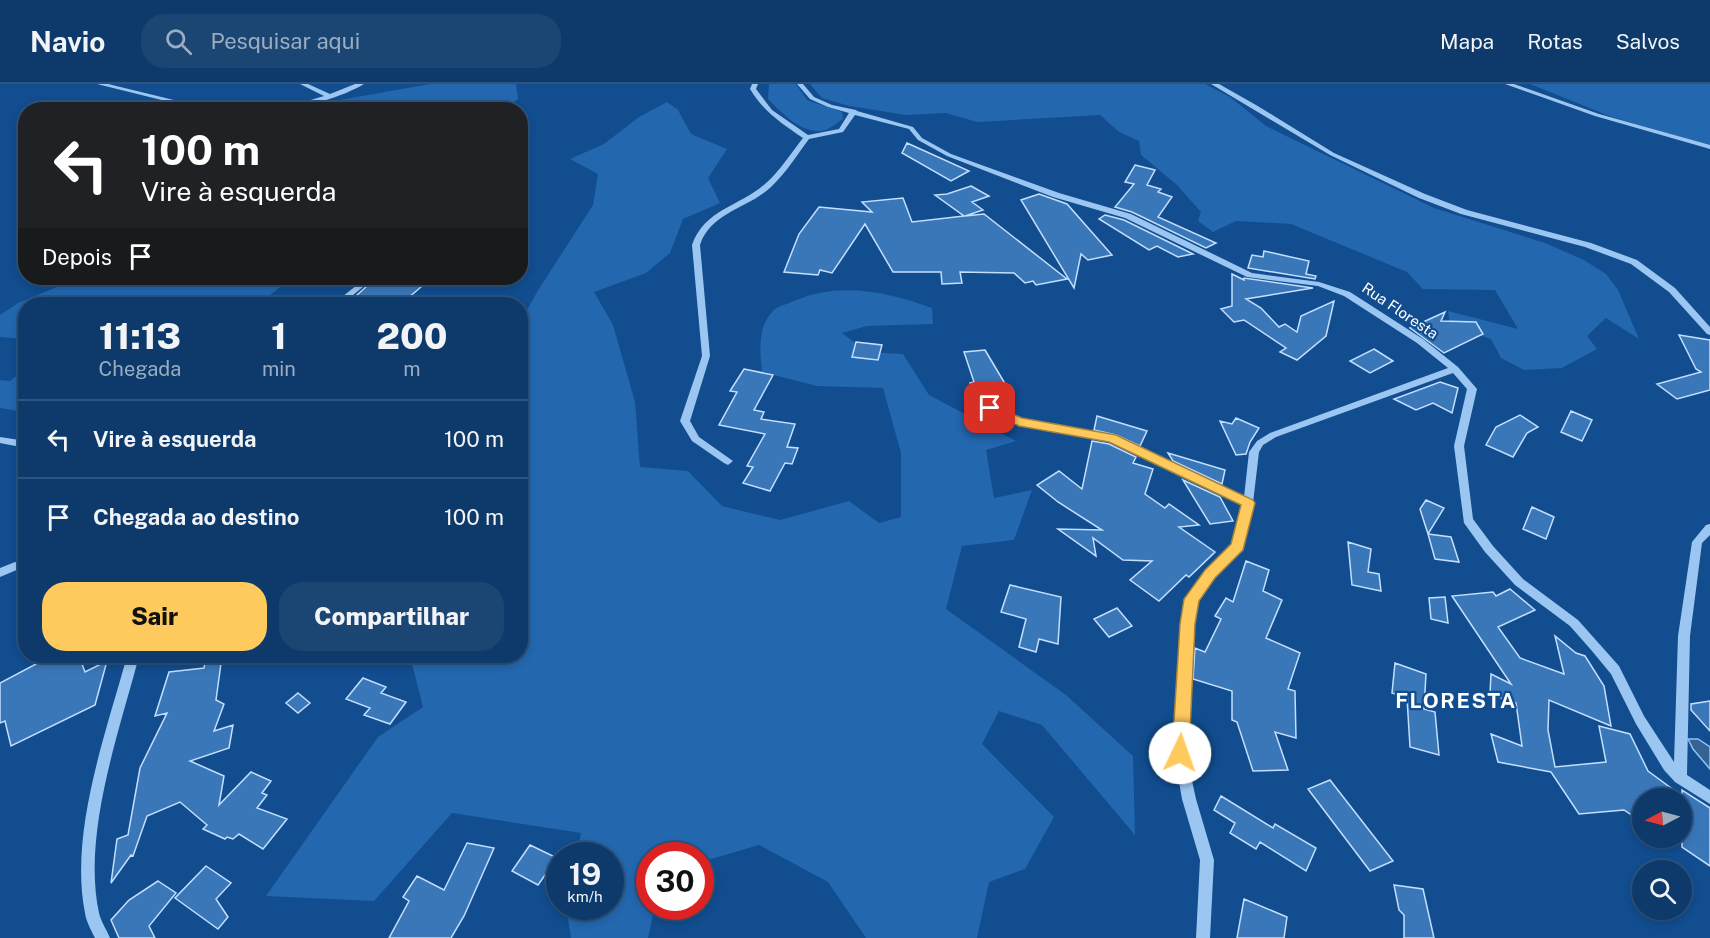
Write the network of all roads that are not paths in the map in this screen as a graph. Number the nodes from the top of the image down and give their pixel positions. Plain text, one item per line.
1 (100, 84) edge
2 (303, 84) edge
3 (361, 84) edge
4 (755, 84) edge
5 (800, 84) edge
6 (1214, 84) edge
7 (1508, 84) edge
8 (330, 96) junction
9 (178, 102) edge
10 (309, 102) edge
11 (854, 111) junction
12 (807, 137) junction
13 (1710, 147) edge
14 (361, 285) edge
15 (346, 297) edge
16 (1710, 332) edge
17 (1455, 369) junction
18 (976, 401) dead end
19 (0, 440) edge
20 (18, 443) edge
21 (728, 461) dead end
22 (1248, 503) junction
23 (1710, 528) edge
24 (15, 566) dead end
25 (0, 573) edge
26 (132, 663) edge
27 (1680, 778) junction
28 (1710, 798) edge
29 (103, 938) edge
30 (1203, 938) edge

1 - 9 street
2 - 8 street
3 - 8 street
4 - 12 street
5 - 11 street, Rua Floresta
6 - 16 street
7 - 13 street
8 - 10 street
11 - 12 street
11 - 17 street, Rua Floresta
12 - 21 street
14 - 15 street
17 - 22 street
17 - 27 street, Rua Floresta
18 - 22 street
19 - 20 street
22 - 30 street
23 - 27 street
24 - 25 street
26 - 29 street
27 - 28 street, Rua Floresta

